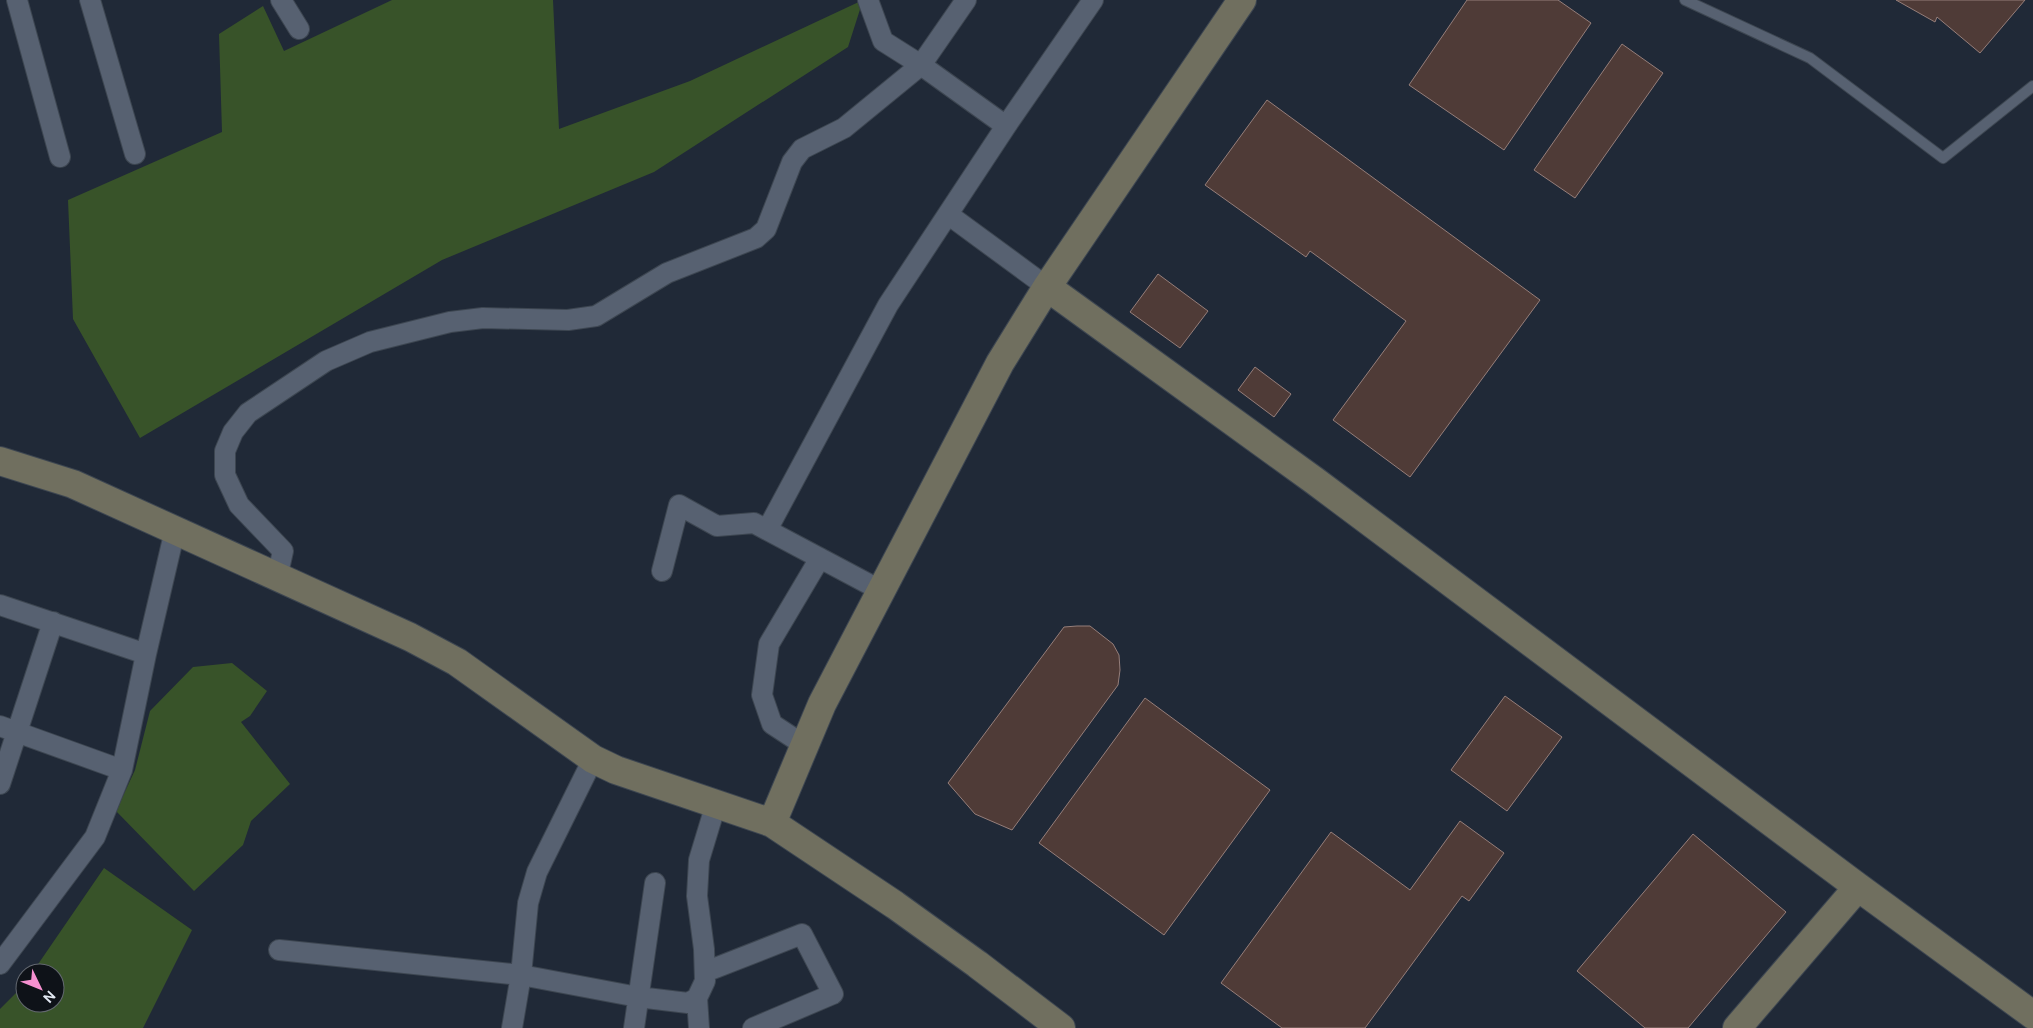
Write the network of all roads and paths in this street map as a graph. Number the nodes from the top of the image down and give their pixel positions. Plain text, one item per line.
1 (17, 0) edge
2 (90, 0) edge
3 (281, 0) edge
4 (868, 0) edge
5 (966, 0) edge
6 (1093, 0) edge
7 (1242, 0) edge
8 (1685, 0) edge
9 (300, 29) dead end
10 (921, 65) junction
11 (2033, 86) edge
12 (1006, 126) junction
13 (135, 154) dead end
14 (60, 157) dead end
15 (949, 215) junction
16 (1047, 287) junction
17 (0, 461) edge
18 (176, 530) junction
19 (767, 530) junction
20 (820, 558) junction
21 (662, 571) dead end
22 (278, 578) junction
23 (880, 590) junction
24 (0, 605) edge
25 (53, 622) junction
26 (146, 654) junction
27 (8, 729) edge
28 (804, 745) junction
29 (593, 759) junction
30 (122, 770) junction
31 (0, 784) edge
32 (716, 804) junction
33 (772, 823) junction
34 (655, 883) dead end
35 (1858, 887) junction
36 (279, 950) dead end
37 (0, 964) edge
38 (705, 972) junction
39 (521, 975) junction
40 (638, 997) junction
41 (697, 998) junction
42 (2033, 1015) edge
43 (757, 1027) edge
44 (512, 1028) edge
45 (634, 1028) edge
46 (699, 1028) edge
47 (1061, 1028) edge
48 (1738, 1028) edge

1 - 14 street
2 - 13 street
3 - 9 street
4 - 10 street
5 - 10 street
6 - 12 street
7 - 16 street
8 - 11 lane
10 - 12 street
10 - 22 street
12 - 15 street
15 - 16 street
15 - 19 street
16 - 23 street
16 - 35 street
17 - 18 street
18 - 22 street
18 - 26 street
19 - 20 street
19 - 21 street
20 - 23 street
20 - 28 street
22 - 29 street
23 - 28 street
24 - 25 street
25 - 26 street
25 - 27 street
26 - 30 street
27 - 30 street
27 - 31 street
28 - 33 street
29 - 32 street
29 - 39 street
30 - 37 street
32 - 33 street
32 - 38 street
33 - 47 street
34 - 40 street
35 - 42 street
35 - 48 street
36 - 39 street
38 - 41 street
38 - 43 street
39 - 40 street
39 - 44 street
40 - 41 street
40 - 45 street
41 - 46 street

